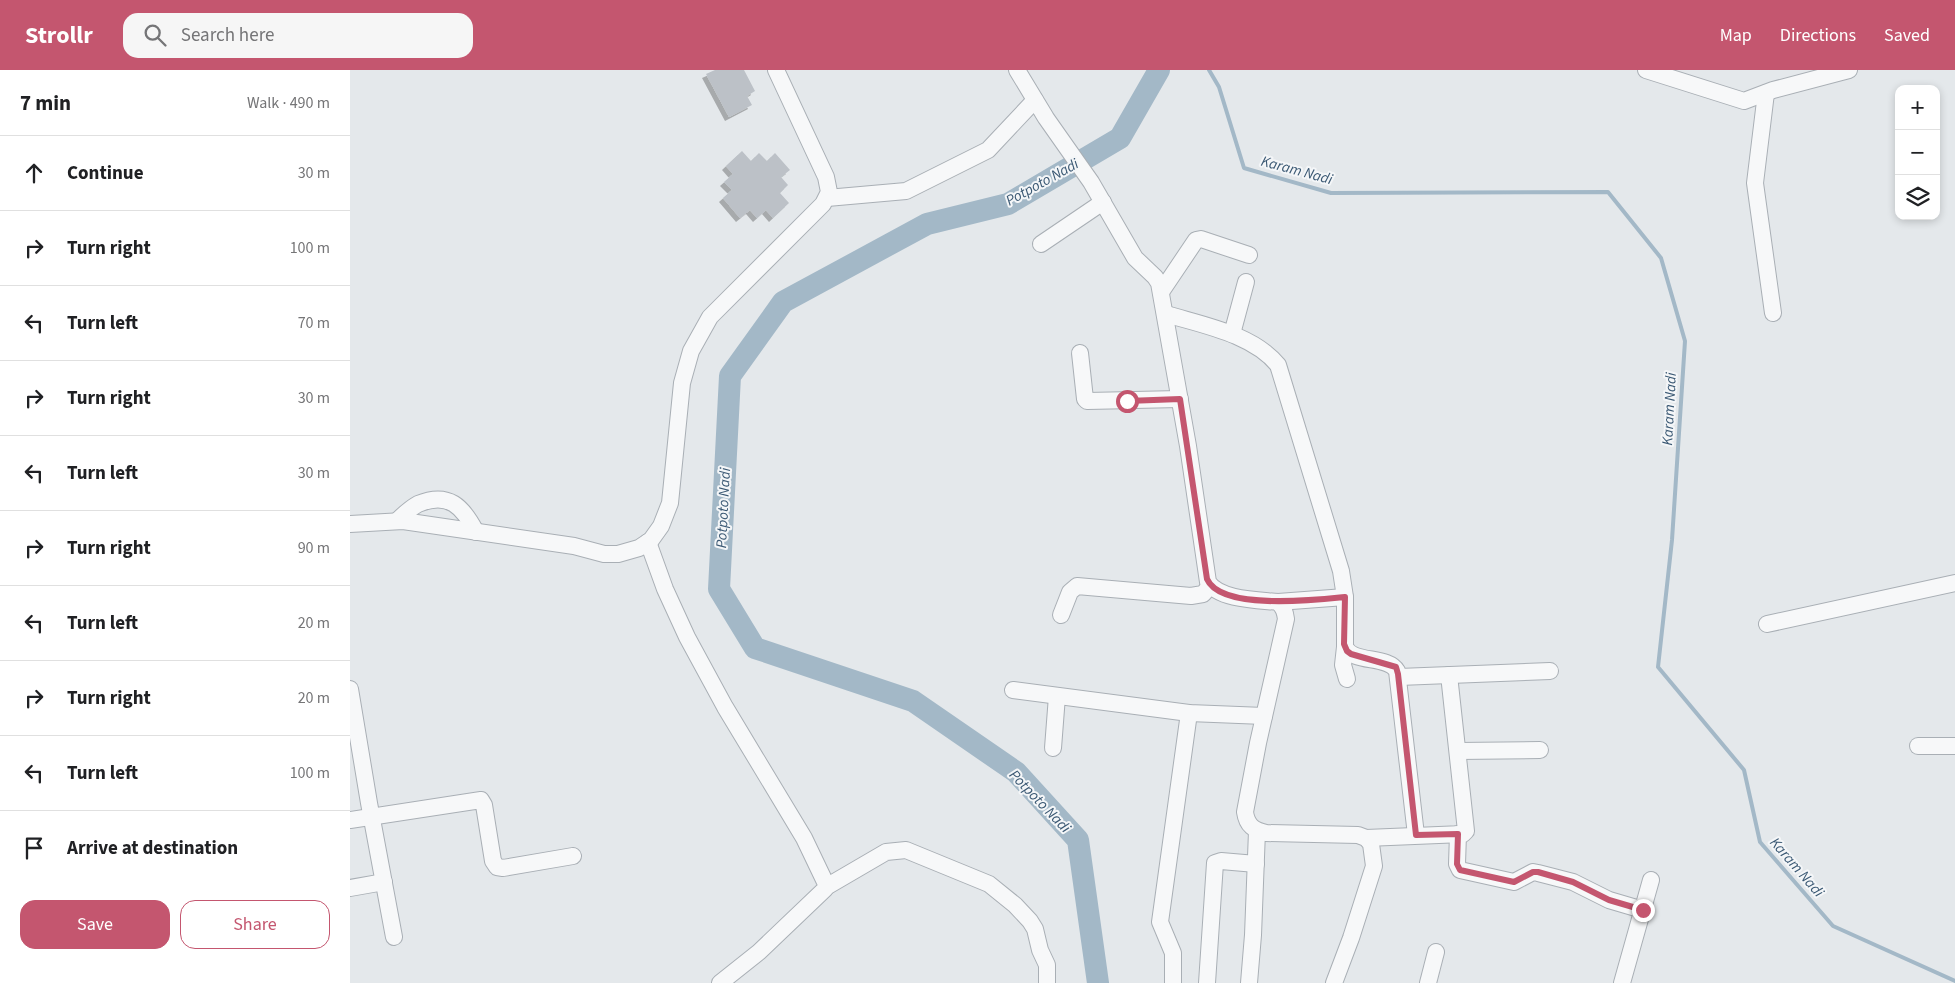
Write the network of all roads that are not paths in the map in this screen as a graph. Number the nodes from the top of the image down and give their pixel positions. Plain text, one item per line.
1 (776, 70) edge
2 (1017, 70) edge
3 (1646, 70) edge
4 (1848, 70) edge
5 (1766, 93) junction
6 (1035, 100) junction
7 (827, 198) junction
8 (1103, 202) junction
9 (1041, 244) dead end
10 (1249, 255) dead end
11 (1246, 282) dead end
12 (1161, 292) junction
13 (1773, 313) dead end
14 (1166, 314) junction
15 (1232, 334) junction
16 (1080, 352) dead end
17 (1180, 399) junction
18 (397, 521) junction
19 (350, 524) edge
20 (476, 532) junction
21 (648, 542) junction
22 (1955, 583) edge
23 (1210, 586) junction
24 (1345, 597) junction
25 (1278, 602) junction
26 (1061, 615) dead end
27 (1767, 624) dead end
28 (1345, 647) junction
29 (1550, 671) dead end
30 (1449, 675) junction
31 (1399, 677) junction
32 (1348, 679) dead end
33 (350, 689) edge
34 (1013, 690) dead end
35 (1057, 696) junction
36 (1189, 713) junction
37 (1264, 716) junction
38 (1918, 746) dead end
39 (1955, 746) edge
40 (1052, 748) dead end
41 (1540, 750) dead end
42 (1458, 751) junction
43 (371, 817) junction
44 (350, 820) edge
45 (1257, 831) junction
46 (1458, 834) junction
47 (1416, 835) junction
48 (1366, 838) junction
49 (573, 856) dead end
50 (1256, 864) junction
51 (1651, 880) dead end
52 (384, 882) junction
53 (826, 884) junction
54 (350, 888) edge
55 (1643, 910) junction
56 (394, 937) dead end
57 (1436, 952) dead end
58 (720, 983) edge
59 (1048, 983) edge
60 (1173, 983) edge
61 (1207, 983) edge
62 (1249, 983) edge
63 (1334, 983) edge
64 (1428, 983) edge
65 (1622, 983) edge

1 - 7 street
2 - 6 street
3 - 5 street
4 - 5 street
5 - 13 street
6 - 7 street
6 - 8 street
7 - 21 street
8 - 9 street
8 - 12 street
10 - 12 street
11 - 15 street
12 - 14 street
14 - 15 street
14 - 17 street
15 - 24 street
16 - 17 street
17 - 23 street
18 - 19 street
18 - 20 street
18 - 20 street
20 - 21 street
21 - 53 street
22 - 27 street
23 - 25 street
23 - 26 street
24 - 25 street
24 - 28 street
25 - 37 street
28 - 31 street
28 - 32 street
29 - 30 street
30 - 31 street
30 - 42 street
31 - 47 street
33 - 43 street
34 - 35 street
35 - 36 street
35 - 40 street
36 - 37 street
36 - 60 street
37 - 45 street
38 - 39 street
41 - 42 street
42 - 46 street
43 - 44 street
43 - 49 street
43 - 52 street
45 - 48 street
45 - 50 street
46 - 47 street
46 - 55 street
47 - 48 street
48 - 63 street
50 - 61 street
50 - 62 street
51 - 55 street
52 - 54 street
52 - 56 street
53 - 58 street
53 - 59 street
55 - 65 street
57 - 64 street

